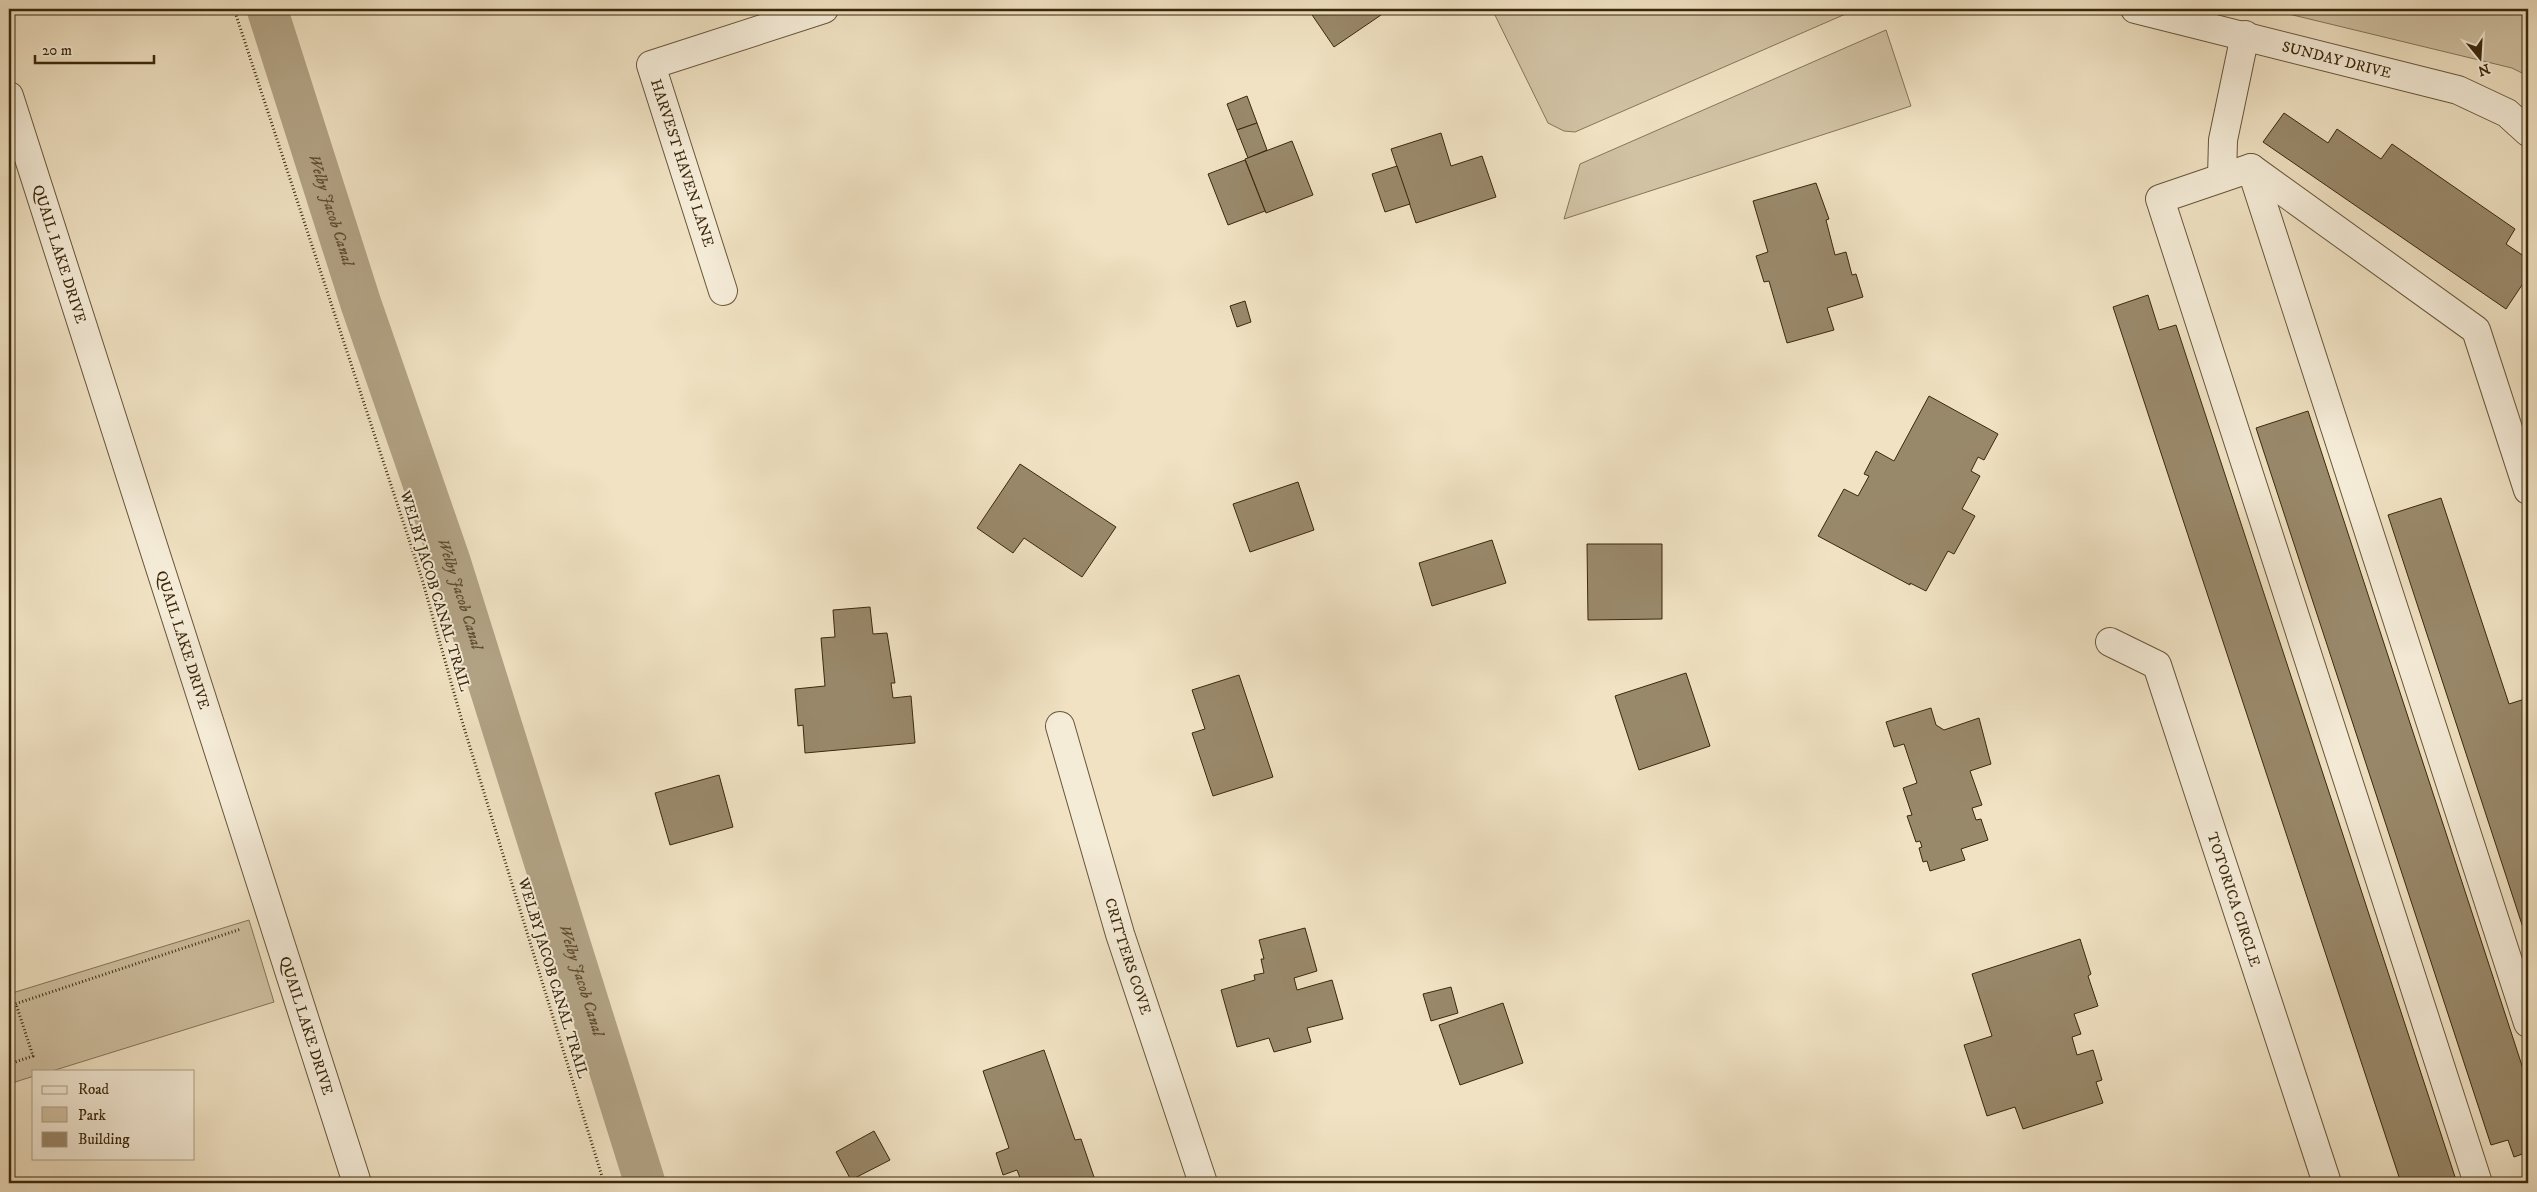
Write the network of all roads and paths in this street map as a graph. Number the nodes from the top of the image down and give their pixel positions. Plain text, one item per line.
1 (234, 9) edge
2 (824, 9) edge
3 (2136, 9) edge
4 (2245, 35) junction
5 (9, 96) edge
6 (2528, 132) edge
7 (2251, 168) junction
8 (2222, 177) junction
9 (723, 291) dead end
10 (2528, 490) edge
11 (2110, 642) dead end
12 (1060, 726) dead end
13 (272, 918) junction
14 (16, 1004) junction
15 (9, 1006) edge
16 (2528, 1023) edge
17 (9, 1064) edge
18 (357, 1183) edge
19 (604, 1183) edge
20 (1203, 1183) edge
21 (2327, 1183) edge
22 (2478, 1183) edge

1 - 19 path, WELBY JACOB CANAL TRAIL
2 - 9 street, HARVEST HAVEN LANE
3 - 4 street, SUNDAY DRIVE
4 - 6 street, SUNDAY DRIVE
4 - 8 street
5 - 13 street, QUAIL LAKE DRIVE
7 - 8 street
7 - 10 street
7 - 16 street
8 - 22 street
11 - 21 street, TOTORICA CIRCLE
12 - 20 street, CRITTERS COVE
13 - 14 path
13 - 18 street, QUAIL LAKE DRIVE
14 - 15 path
14 - 17 path

